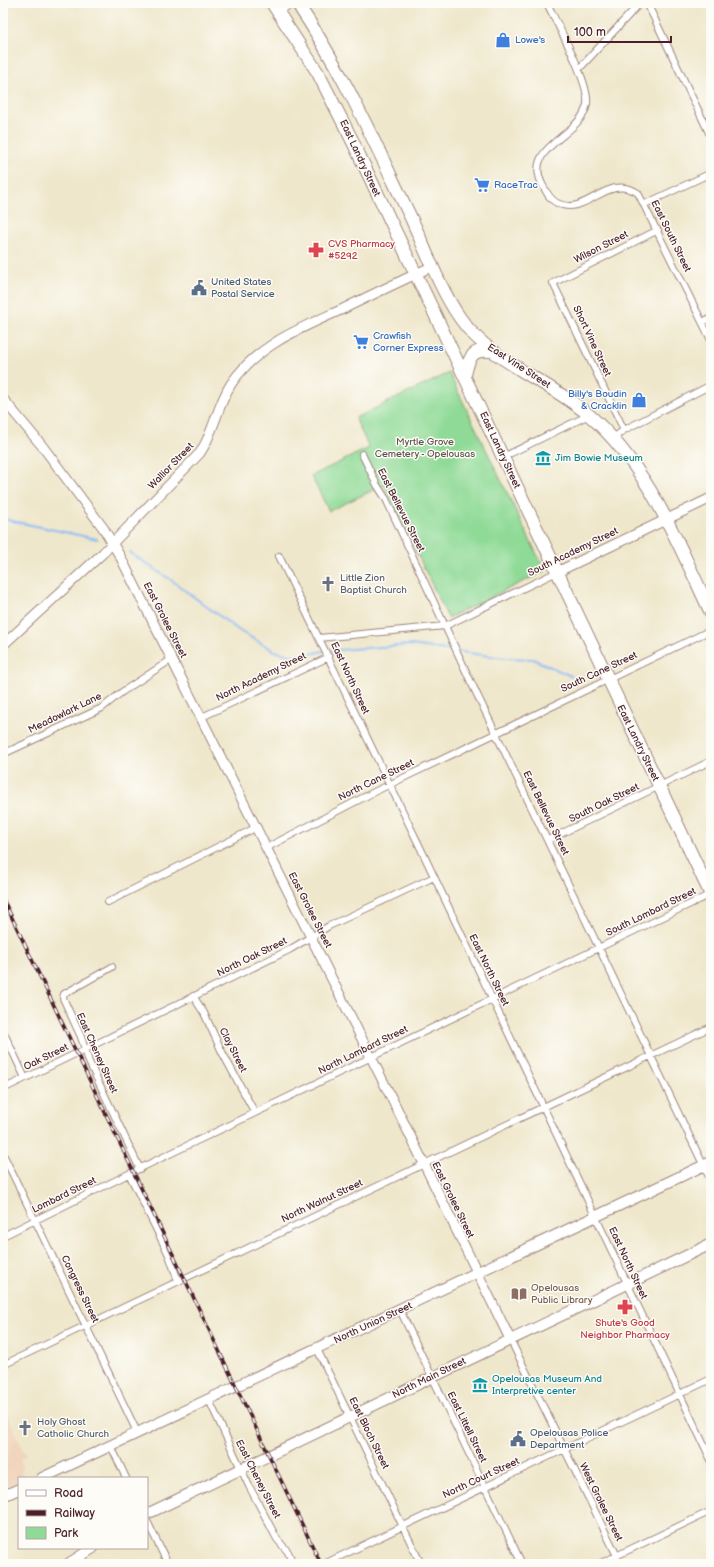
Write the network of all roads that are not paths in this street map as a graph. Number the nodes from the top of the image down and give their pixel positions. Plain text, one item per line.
1 (290, 3) edge
2 (297, 3) edge
3 (547, 3) edge
4 (640, 3) edge
5 (647, 3) edge
6 (275, 7) edge
7 (579, 69) junction
8 (711, 137) edge
9 (711, 173) edge
10 (645, 204) junction
11 (658, 230) junction
12 (433, 266) junction
13 (415, 274) junction
14 (553, 283) joint
15 (711, 318) edge
16 (702, 322) junction
17 (711, 340) edge
18 (495, 352) junction
19 (465, 375) junction
20 (711, 385) edge
21 (3, 400) edge
22 (589, 415) junction
23 (624, 430) junction
24 (612, 439) junction
25 (362, 454) dead end
26 (503, 457) junction
27 (711, 498) edge
28 (666, 520) junction
29 (112, 542) junction
30 (279, 556) dead end
31 (557, 572) junction
32 (711, 614) edge
33 (445, 626) junction
34 (711, 630) edge
35 (319, 638) junction
36 (3, 645) edge
37 (328, 655) junction
38 (172, 659) junction
39 (608, 679) junction
40 (202, 717) junction
41 (496, 732) junction
42 (3, 754) edge
43 (711, 761) edge
44 (390, 785) junction
45 (660, 787) junction
46 (256, 828) junction
47 (548, 840) junction
48 (266, 848) junction
49 (434, 877) junction
50 (711, 895) edge
51 (108, 902) dead end
52 (310, 937) junction
53 (600, 948) junction
54 (112, 967) dead end
55 (193, 996) junction
56 (492, 999) junction
57 (711, 1027) edge
58 (3, 1031) edge
59 (85, 1050) junction
60 (77, 1053) joint
61 (651, 1056) junction
62 (371, 1057) junction
63 (25, 1078) junction
64 (3, 1090) edge
65 (544, 1107) junction
66 (255, 1113) junction
67 (3, 1154) edge
68 (423, 1164) junction
69 (708, 1164) edge
70 (134, 1172) junction
71 (711, 1181) edge
72 (596, 1218) junction
73 (35, 1220) junction
74 (3, 1236) edge
75 (711, 1244) edge
76 (478, 1274) junction
77 (178, 1281) junction
78 (626, 1283) junction
79 (400, 1310) junction
80 (87, 1325) junction
81 (510, 1339) junction
82 (317, 1349) junction
83 (3, 1365) edge
84 (432, 1376) junction
85 (711, 1379) edge
86 (679, 1394) junction
87 (209, 1400) junction
88 (350, 1416) junction
89 (138, 1434) junction
90 (111, 1446) junction
91 (565, 1449) junction
92 (711, 1460) edge
93 (240, 1468) junction
94 (44, 1477) edge
95 (126, 1477) edge
96 (484, 1487) junction
97 (18, 1489) edge
98 (3, 1496) edge
99 (711, 1511) edge
100 (148, 1514) edge
101 (148, 1523) edge
102 (402, 1526) junction
103 (91, 1549) edge
104 (616, 1556) junction
105 (68, 1564) edge
106 (168, 1564) edge
107 (293, 1564) edge
108 (324, 1564) edge
109 (421, 1564) edge
110 (522, 1564) edge
111 (599, 1564) edge
112 (621, 1564) edge

1 - 6 street
2 - 12 highway, East Vine Street
3 - 7 street, East South Street
4 - 7 street
5 - 8 street
6 - 13 highway, East Landry Street
7 - 10 street, East South Street
9 - 10 street
10 - 11 street, East South Street
11 - 14 street, Wilson Street
11 - 16 street, East South Street
12 - 13 street, Wallior Street
12 - 18 highway, East Vine Street
13 - 19 highway, East Landry Street
13 - 29 street, Wallior Street
14 - 23 street, Short Vine Street
15 - 16 street
16 - 17 street, East South Street
18 - 19 highway
18 - 22 highway, East Vine Street
19 - 26 highway, East Landry Street
20 - 23 street
21 - 29 street, East Grolee Street
22 - 24 highway, East Vine Street
22 - 26 street
23 - 24 street
24 - 28 highway, East Vine Street
25 - 33 street, East Bellevue Street
26 - 31 highway, East Landry Street
27 - 28 street, South Academy Street
28 - 31 street, South Academy Street
28 - 32 highway, East Vine Street
29 - 36 street, Wallior Street
29 - 38 street, East Grolee Street
30 - 35 street, East North Street
31 - 33 street, South Academy Street
31 - 39 highway, East Landry Street
33 - 35 street
33 - 41 street, East Bellevue Street
34 - 39 street, South Cane Street
35 - 37 street, East North Street
37 - 40 street, North Academy Street
37 - 44 street, East North Street
38 - 40 street, East Grolee Street
38 - 42 street, Meadowlark Lane
39 - 41 street, South Cane Street
39 - 45 highway, East Landry Street
40 - 46 street, East Grolee Street
41 - 44 street, North Cane Street
41 - 47 street, East Bellevue Street
43 - 45 street, South Oak Street
44 - 48 street, North Cane Street
44 - 49 street, East North Street
45 - 47 street, South Oak Street
45 - 50 highway, East Landry Street
46 - 48 street, East Grolee Street
46 - 51 street
47 - 53 street, East Bellevue Street
48 - 52 street, East Grolee Street
49 - 52 street, North Oak Street
49 - 56 street, East North Street
50 - 53 street, South Lombard Street
52 - 55 street, North Oak Street
52 - 62 street, East Grolee Street
53 - 56 street, North Lombard Street
53 - 61 street, East Bellevue Street
54 - 59 street, East Cheney Street
55 - 59 street, North Oak Street
55 - 66 street, Clay Street
56 - 62 street, North Lombard Street
56 - 65 street, East North Street
57 - 61 street, North Walnut Street
58 - 63 street
59 - 60 street, North Oak Street
59 - 70 street, East Cheney Street
60 - 63 street, Oak Street
61 - 65 street, North Walnut Street
61 - 69 street, East Bellevue Street
62 - 66 street, North Lombard Street
62 - 68 street, East Grolee Street
63 - 64 street, Oak Street
65 - 68 street, North Walnut Street
65 - 72 street, East North Street
66 - 70 street, North Lombard Street
67 - 73 street, Congress Street
68 - 76 street, East Grolee Street
68 - 77 street, North Walnut Street
69 - 71 street, East Bellevue Street
69 - 72 main road, North Union Street
70 - 73 street, Lombard Street
70 - 77 street, East Cheney Street
72 - 76 main road, North Union Street
72 - 78 street, East North Street
73 - 74 street, Lombard Street
73 - 80 street, Congress Street
75 - 78 main road, North Main Street
76 - 79 main road, North Union Street
76 - 81 street, East Grolee Street
77 - 80 street, North Walnut Street
78 - 81 main road, North Main Street
78 - 86 street, East North Street
79 - 82 main road, North Union Street
79 - 84 street, East Littell Street
80 - 83 street, North Walnut Street
80 - 89 street, Congress Street
81 - 84 main road, North Main Street
81 - 91 street, East Grolee Street
82 - 87 main road, North Union Street
82 - 88 street, East Bloch Street
84 - 88 main road, North Main Street
84 - 96 street, East Littell Street
85 - 86 street, North Court Street
86 - 91 street, North Court Street
86 - 92 street, East North Street
87 - 89 main road, North Union Street
87 - 93 street, East Cheney Street
88 - 93 main road, North Main Street
88 - 102 street, East Bloch Street
89 - 90 main road, North Union Street
90 - 94 main road, North Union Street
90 - 95 street
91 - 96 street, North Court Street
91 - 104 street, West Grolee Street
93 - 100 main road, North Main Street
93 - 107 street, East Cheney Street
96 - 102 street, North Court Street
96 - 110 street, East Littell Street
97 - 98 main road
99 - 104 street
101 - 106 street
102 - 108 street, North Court Street
102 - 109 street, East Bloch Street
103 - 105 main road
104 - 111 street
104 - 112 street, West Grolee Street

